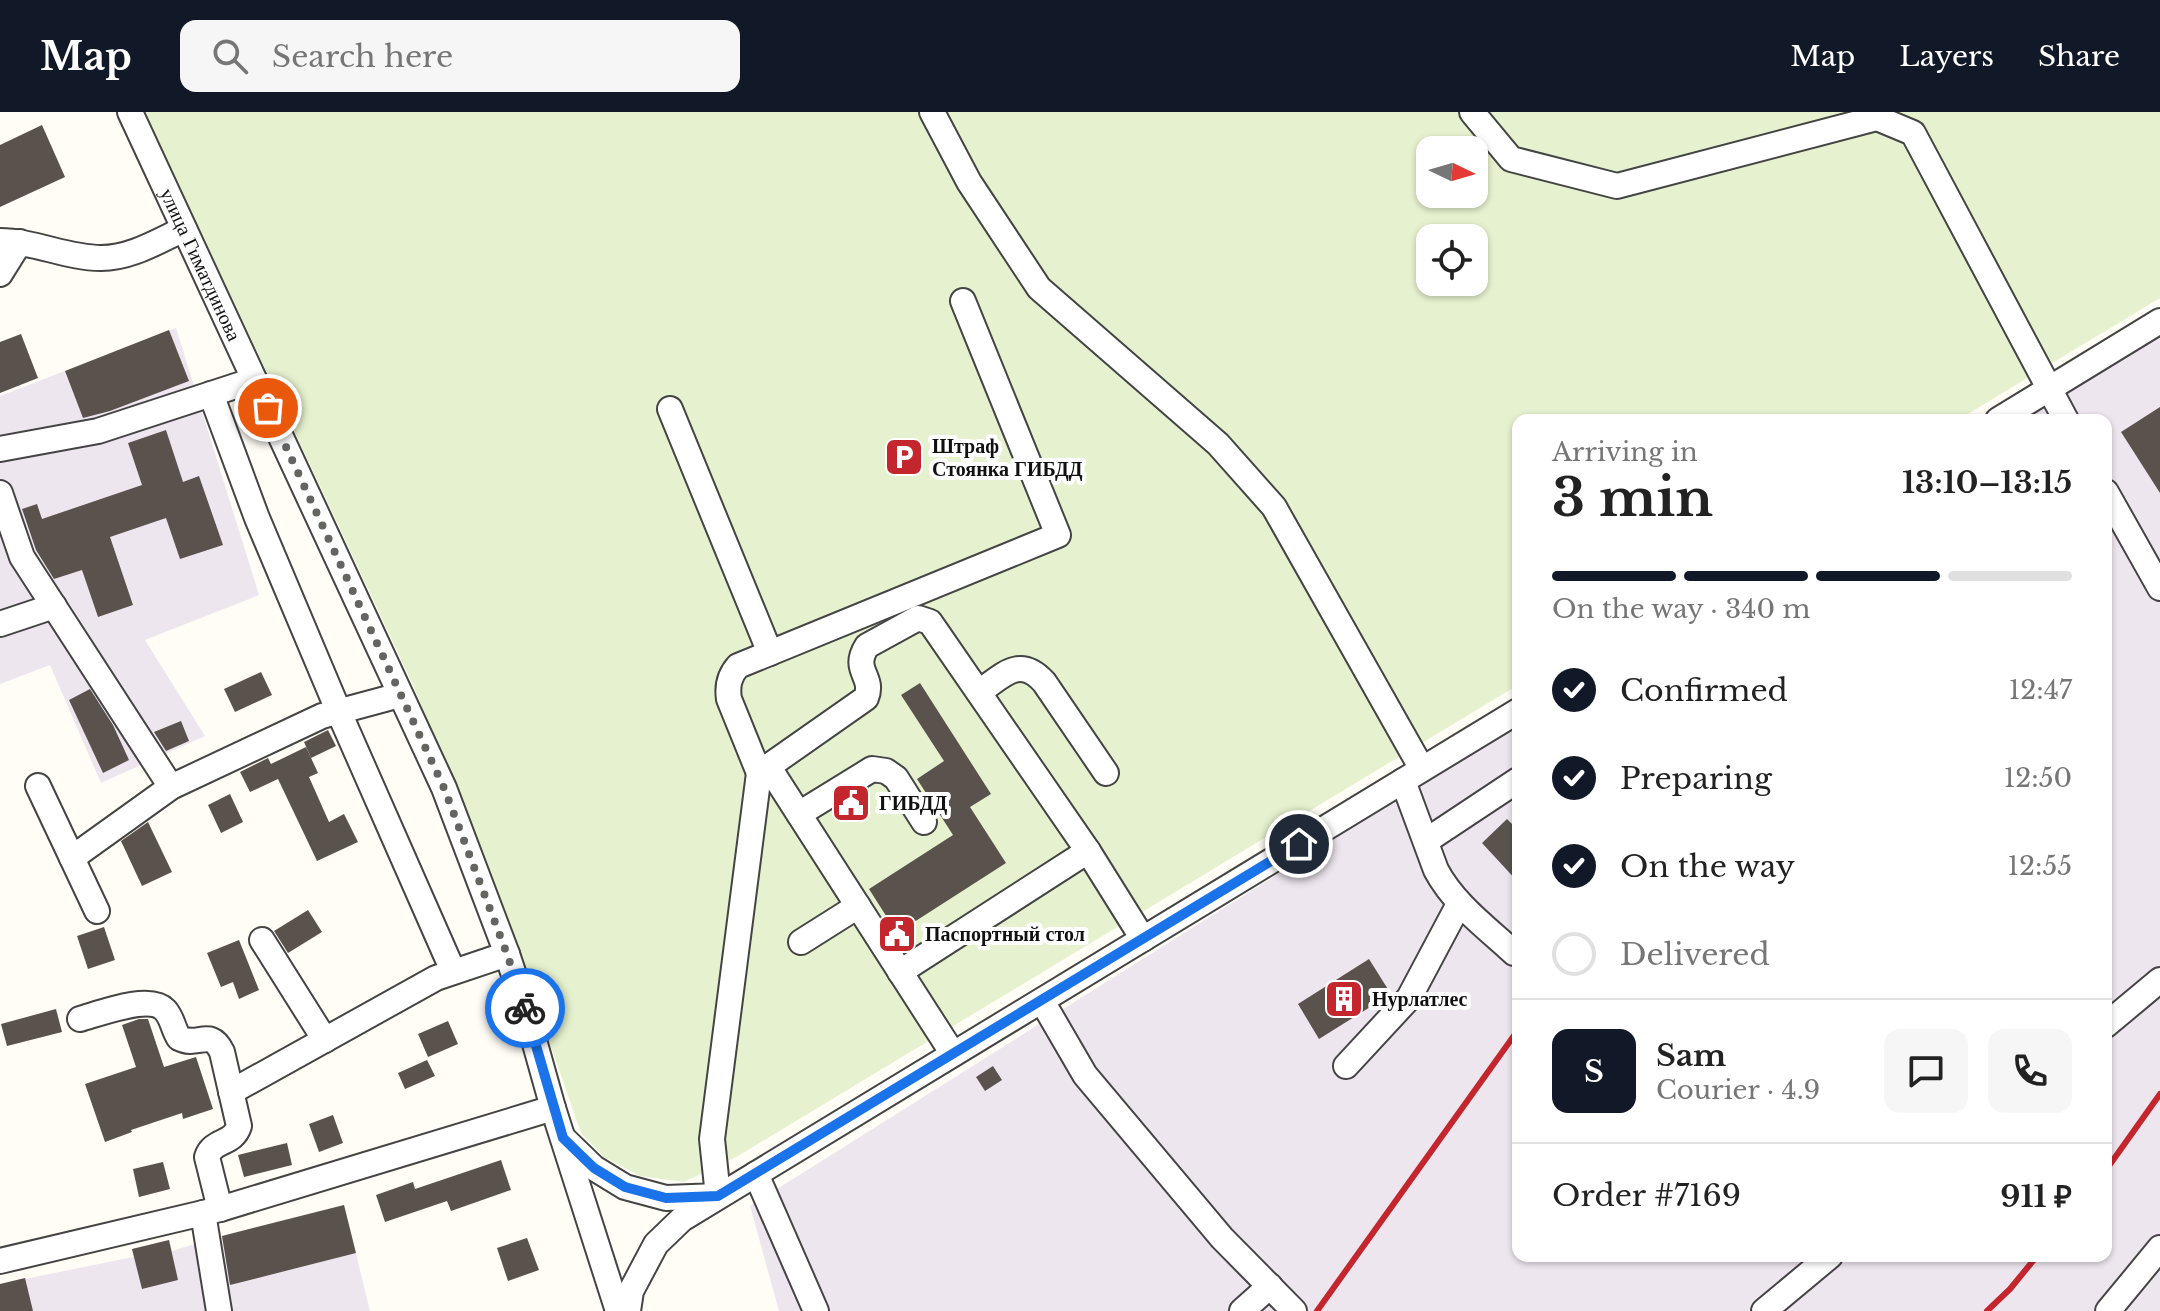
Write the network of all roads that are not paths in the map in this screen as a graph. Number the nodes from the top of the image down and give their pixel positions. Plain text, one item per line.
1 (130, 112) edge
2 (932, 112) edge
3 (1472, 112) edge
4 (184, 229) junction
5 (10, 242) edge
6 (0, 274) edge
7 (963, 301) dead end
8 (2160, 321) edge
9 (254, 380) junction
10 (2049, 389) junction
11 (211, 394) junction
12 (670, 409) dead end
13 (2008, 414) edge
14 (2063, 414) edge
15 (0, 449) edge
16 (0, 493) edge
17 (2112, 503) edge
18 (2160, 588) edge
19 (54, 606) junction
20 (0, 624) edge
21 (770, 653) junction
22 (979, 692) junction
23 (400, 695) junction
24 (338, 710) junction
25 (1512, 715) edge
26 (764, 769) junction
27 (1106, 773) dead end
28 (1413, 775) junction
29 (1512, 784) edge
30 (38, 786) dead end
31 (171, 787) junction
32 (799, 814) junction
33 (924, 822) dead end
34 (1426, 841) junction
35 (1088, 851) junction
36 (72, 858) junction
37 (1459, 904) junction
38 (858, 906) junction
39 (97, 911) dead end
40 (1143, 939) junction
41 (262, 940) dead end
42 (801, 942) dead end
43 (1512, 951) edge
44 (507, 954) junction
45 (453, 971) junction
46 (900, 972) junction
47 (2160, 980) edge
48 (1042, 1001) junction
49 (80, 1019) dead end
50 (2112, 1020) edge
51 (325, 1040) junction
52 (953, 1054) junction
53 (1346, 1066) dead end
54 (231, 1092) junction
55 (553, 1108) junction
56 (563, 1138) junction
57 (756, 1174) junction
58 (718, 1196) junction
59 (212, 1211) junction
60 (2160, 1248) edge
61 (0, 1261) edge
62 (1823, 1262) edge
63 (1270, 1286) junction
64 (219, 1311) edge
65 (618, 1311) edge
66 (628, 1311) edge
67 (816, 1311) edge
68 (1242, 1311) edge
69 (1294, 1311) edge
70 (1764, 1311) edge
71 (2108, 1311) edge

1 - 4 street, улица Гиматдинова
2 - 28 street
3 - 10 street
4 - 5 street
4 - 9 street, улица Гиматдинова
5 - 6 street
7 - 21 street
8 - 10 street
9 - 11 street
9 - 23 street, улица Гиматдинова
10 - 13 street
10 - 14 street
11 - 15 street
11 - 24 street
12 - 21 street
16 - 19 street
17 - 18 street
19 - 20 street
19 - 31 street
21 - 26 street
22 - 26 street
22 - 27 street
22 - 35 street
23 - 24 street
23 - 44 street, улица Гиматдинова
24 - 31 street
24 - 45 street
25 - 28 street
26 - 32 street
26 - 58 street
28 - 34 street
28 - 40 street
29 - 34 street
30 - 36 street
31 - 36 street
32 - 33 street
32 - 38 street
34 - 37 street
35 - 40 street
35 - 46 street
36 - 39 street
37 - 43 street
37 - 53 street
38 - 42 street
38 - 46 street
40 - 48 street
41 - 51 street
44 - 45 street
44 - 55 street, улица Гиматдинова
45 - 51 street
46 - 52 street
47 - 50 street
48 - 52 street
48 - 63 street
49 - 54 street
51 - 54 street
52 - 57 street
54 - 59 street
55 - 56 street, улица Гиматдинова
55 - 59 street
56 - 58 street
56 - 65 street, улица Гиматдинова
57 - 58 street
57 - 67 street
58 - 66 street
59 - 61 street
59 - 64 street
60 - 71 street
62 - 70 street
63 - 68 street
63 - 69 street

